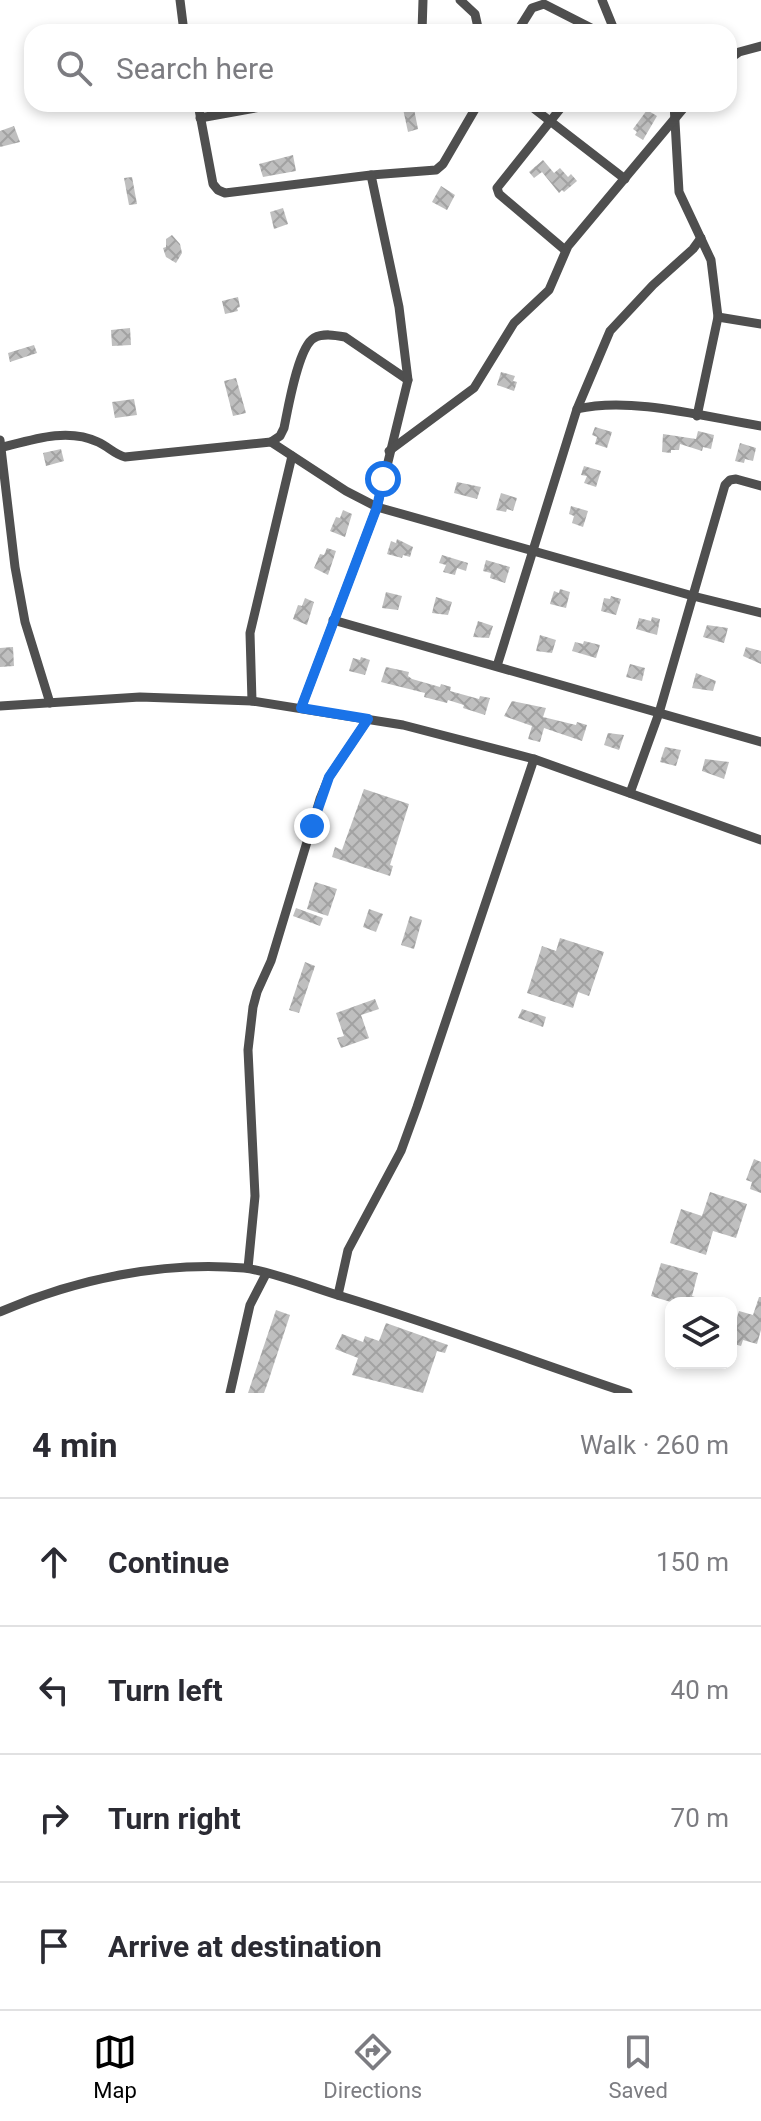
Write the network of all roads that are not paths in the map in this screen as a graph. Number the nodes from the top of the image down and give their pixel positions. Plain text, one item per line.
1 (180, 0) edge
2 (423, 0) edge
3 (460, 0) edge
4 (602, 0) edge
5 (183, 24) edge
6 (422, 24) edge
7 (477, 24) edge
8 (522, 24) edge
9 (583, 24) edge
10 (612, 24) edge
11 (761, 46) edge
12 (737, 53) edge
13 (199, 112) edge
14 (233, 112) edge
15 (473, 112) edge
16 (538, 112) edge
17 (558, 112) edge
18 (675, 112) edge
19 (679, 112) edge
20 (676, 115) junction
21 (200, 118) junction
22 (551, 122) junction
23 (371, 175) junction
24 (625, 179) junction
25 (701, 238) junction
26 (565, 250) junction
27 (718, 317) junction
28 (761, 324) edge
29 (408, 380) junction
30 (577, 409) junction
31 (697, 416) junction
32 (761, 426) edge
33 (271, 442) junction
34 (1, 446) edge
35 (389, 451) junction
36 (292, 456) junction
37 (761, 486) edge
38 (377, 507) junction
39 (535, 550) junction
40 (693, 596) junction
41 (761, 613) edge
42 (333, 620) junction
43 (497, 666) junction
44 (252, 701) junction
45 (50, 703) junction
46 (0, 706) edge
47 (301, 708) junction
48 (659, 713) junction
49 (368, 719) junction
50 (761, 742) edge
51 (534, 759) junction
52 (630, 793) junction
53 (761, 840) edge
54 (248, 1268) junction
55 (266, 1274) junction
56 (338, 1295) junction
57 (0, 1312) edge
58 (230, 1393) edge
59 (628, 1393) edge

1 - 5 street
2 - 6 street
3 - 7 street
4 - 10 street
8 - 9 street
11 - 12 street
13 - 21 street
14 - 21 street
15 - 23 street
16 - 22 street
17 - 22 street
18 - 20 street
19 - 20 street
20 - 24 street
20 - 25 street
21 - 23 street
22 - 24 street
22 - 26 street
23 - 29 street
24 - 26 street
25 - 27 street
25 - 30 street
26 - 35 street
27 - 28 street
27 - 31 street
29 - 33 street
29 - 35 street
30 - 31 street
30 - 39 street
31 - 32 street
33 - 34 street
33 - 36 street
34 - 45 street
35 - 38 street
36 - 38 street
36 - 44 street
37 - 40 street
38 - 39 street
38 - 42 street
39 - 40 street
39 - 43 street
40 - 41 street
40 - 48 street
42 - 43 street
42 - 47 street
43 - 48 street
44 - 45 street
44 - 47 street
45 - 46 street
47 - 49 street
48 - 50 street
48 - 52 street
49 - 51 street
49 - 54 street
51 - 52 street
51 - 56 street
52 - 53 street
54 - 55 street
54 - 57 street
55 - 56 street
55 - 58 street
56 - 59 street

